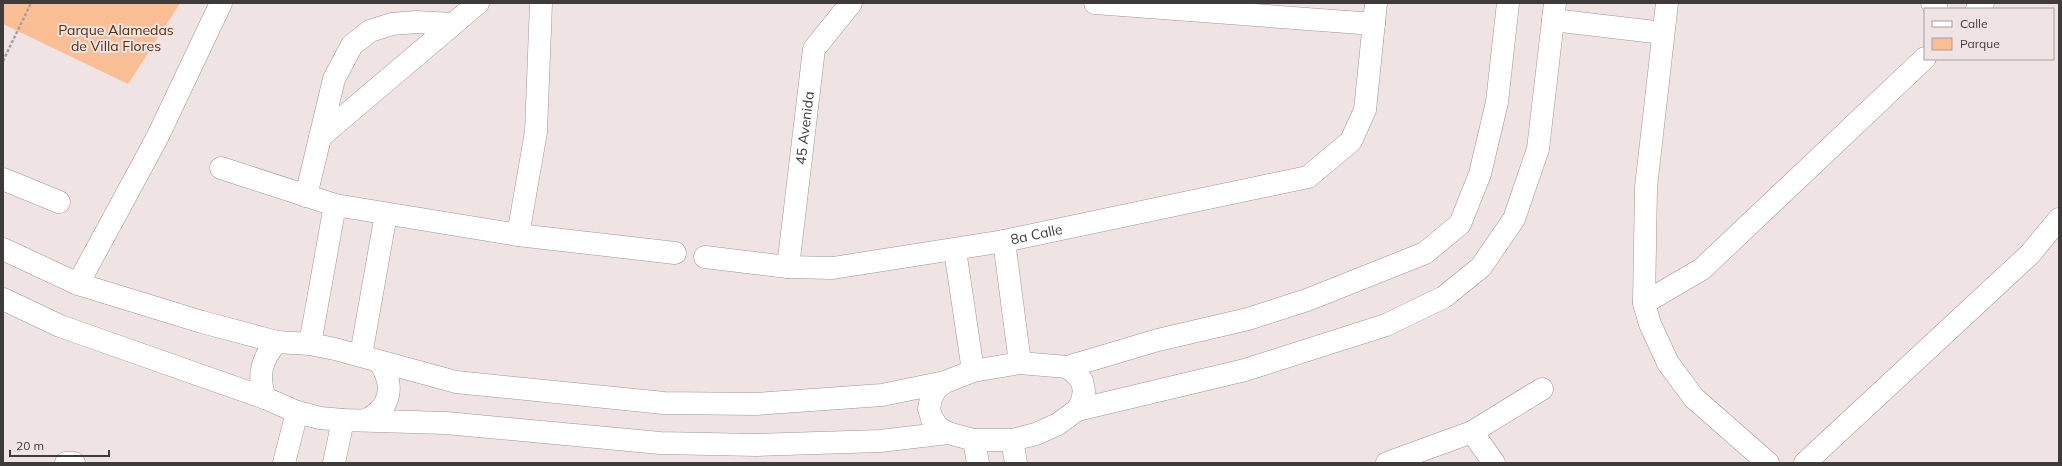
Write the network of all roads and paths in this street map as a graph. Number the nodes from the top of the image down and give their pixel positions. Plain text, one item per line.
1 (30, 3) edge
2 (221, 3) edge
3 (478, 3) edge
4 (541, 3) edge
5 (851, 3) edge
6 (1095, 3) edge
7 (1376, 3) edge
8 (1508, 3) edge
9 (1666, 3) edge
10 (1554, 12) edge
11 (452, 24) junction
12 (1374, 24) junction
13 (1664, 33) junction
14 (1924, 59) edge
15 (3, 61) edge
16 (320, 137) junction
17 (221, 168) dead end
18 (3, 179) edge
19 (306, 196) junction
20 (59, 202) dead end
21 (335, 205) junction
22 (386, 214) junction
23 (2059, 219) edge
24 (518, 235) junction
25 (1004, 240) junction
26 (3, 249) edge
27 (955, 250) junction
28 (674, 253) dead end
29 (705, 257) dead end
30 (788, 267) junction
31 (78, 284) junction
32 (3, 299) edge
33 (1644, 303) junction
34 (276, 342) junction
35 (310, 344) junction
36 (371, 359) junction
37 (1020, 363) junction
38 (1067, 367) junction
39 (974, 371) junction
40 (945, 382) junction
41 (1542, 389) dead end
42 (265, 398) junction
43 (1077, 410) junction
44 (297, 412) junction
45 (343, 420) junction
46 (366, 420) junction
47 (1472, 432) junction
48 (948, 433) junction
49 (974, 440) junction
50 (1012, 440) junction
51 (66, 463) edge
52 (74, 463) edge
53 (284, 463) edge
54 (334, 463) edge
55 (978, 463) edge
56 (1016, 463) edge
57 (1387, 463) edge
58 (1494, 463) edge
59 (1768, 463) edge
60 (1805, 463) edge

1 - 15 path
2 - 31 street
3 - 11 street
4 - 24 street
5 - 30 street, 45 Avenida
6 - 12 street
7 - 12 street
8 - 38 street
9 - 13 street
10 - 13 street
10 - 43 street
11 - 16 street
11 - 16 street
12 - 25 street, 8a Calle
13 - 33 street
14 - 33 street
16 - 19 street
17 - 19 street
18 - 20 street
19 - 21 street
21 - 22 street
21 - 35 street
22 - 24 street
22 - 36 street
23 - 60 street
24 - 28 street
25 - 27 street, 8a Calle
25 - 37 street
26 - 31 street
27 - 30 street, 8a Calle
27 - 39 street
29 - 30 street, 8a Calle
31 - 34 street
32 - 42 street
33 - 59 street
34 - 35 street
34 - 42 street
35 - 36 street
36 - 40 street
36 - 46 street
37 - 38 street
37 - 39 street
38 - 43 street
39 - 40 street
40 - 48 street
41 - 47 street
42 - 44 street
43 - 50 street
44 - 45 street
44 - 53 street
45 - 46 street
45 - 54 street
46 - 48 street
47 - 57 street
47 - 58 street
48 - 49 street
49 - 50 street
49 - 55 street
50 - 56 street
51 - 52 street

